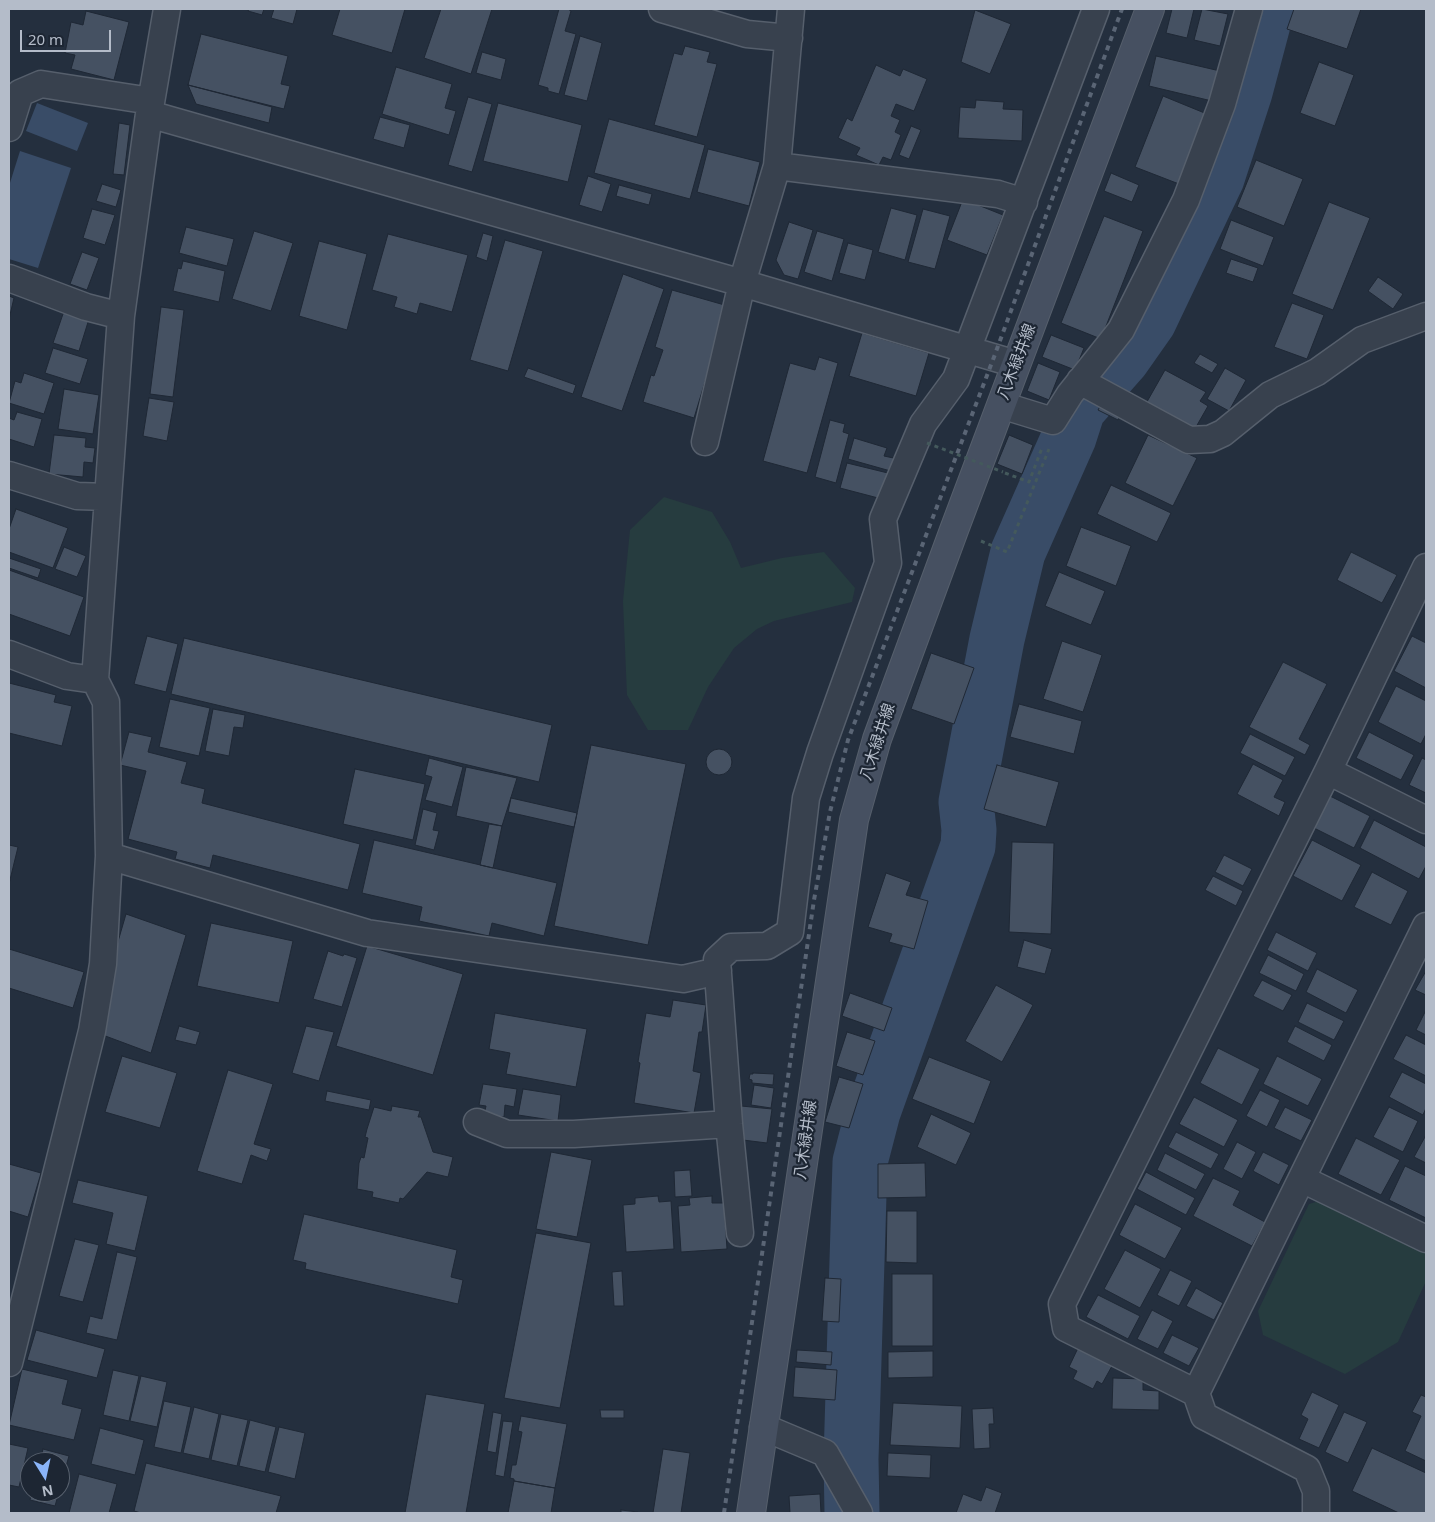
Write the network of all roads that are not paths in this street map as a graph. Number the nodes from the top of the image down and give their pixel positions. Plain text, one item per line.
1 (167, 9) edge
2 (662, 9) edge
3 (791, 9) edge
4 (1096, 9) edge
5 (1150, 9) edge
6 (1249, 9) edge
7 (789, 38) junction
8 (150, 107) junction
9 (10, 123) edge
10 (777, 166) junction
11 (1024, 202) junction
12 (9, 278) edge
13 (742, 283) junction
14 (121, 316) junction
15 (1426, 316) edge
16 (968, 349) junction
17 (1016, 364) junction
18 (1080, 381) junction
19 (1001, 405) junction
20 (705, 442) dead end
21 (9, 475) edge
22 (108, 496) junction
23 (1426, 568) edge
24 (9, 654) edge
25 (94, 680) junction
26 (1328, 771) junction
27 (1426, 820) edge
28 (109, 856) junction
29 (1426, 926) edge
30 (718, 971) junction
31 (478, 1122) dead end
32 (728, 1124) junction
33 (1302, 1179) junction
34 (740, 1234) dead end
35 (1426, 1239) edge
36 (9, 1363) edge
37 (1196, 1393) junction
38 (763, 1427) junction
39 (751, 1513) edge
40 (859, 1513) edge
41 (1316, 1513) edge

1 - 8 street
2 - 7 street
3 - 7 street
4 - 11 street
5 - 17 main road, 八木緑井線
6 - 18 street
7 - 10 street
8 - 9 street
8 - 13 street
8 - 14 street
10 - 11 street
10 - 13 street
11 - 16 street
12 - 14 street
13 - 16 street
13 - 20 street
14 - 22 street
15 - 18 street
16 - 17 street
16 - 30 street
17 - 19 main road, 八木緑井線
18 - 19 street
19 - 38 main road, 八木緑井線
21 - 22 street
22 - 25 street
23 - 26 street
24 - 25 street
25 - 28 street
26 - 27 street
26 - 37 street
28 - 30 street
28 - 36 street
29 - 33 street
30 - 32 street
31 - 32 street
32 - 34 street
33 - 35 street
33 - 37 street
37 - 41 street
38 - 39 main road, 八木緑井線
38 - 40 street

